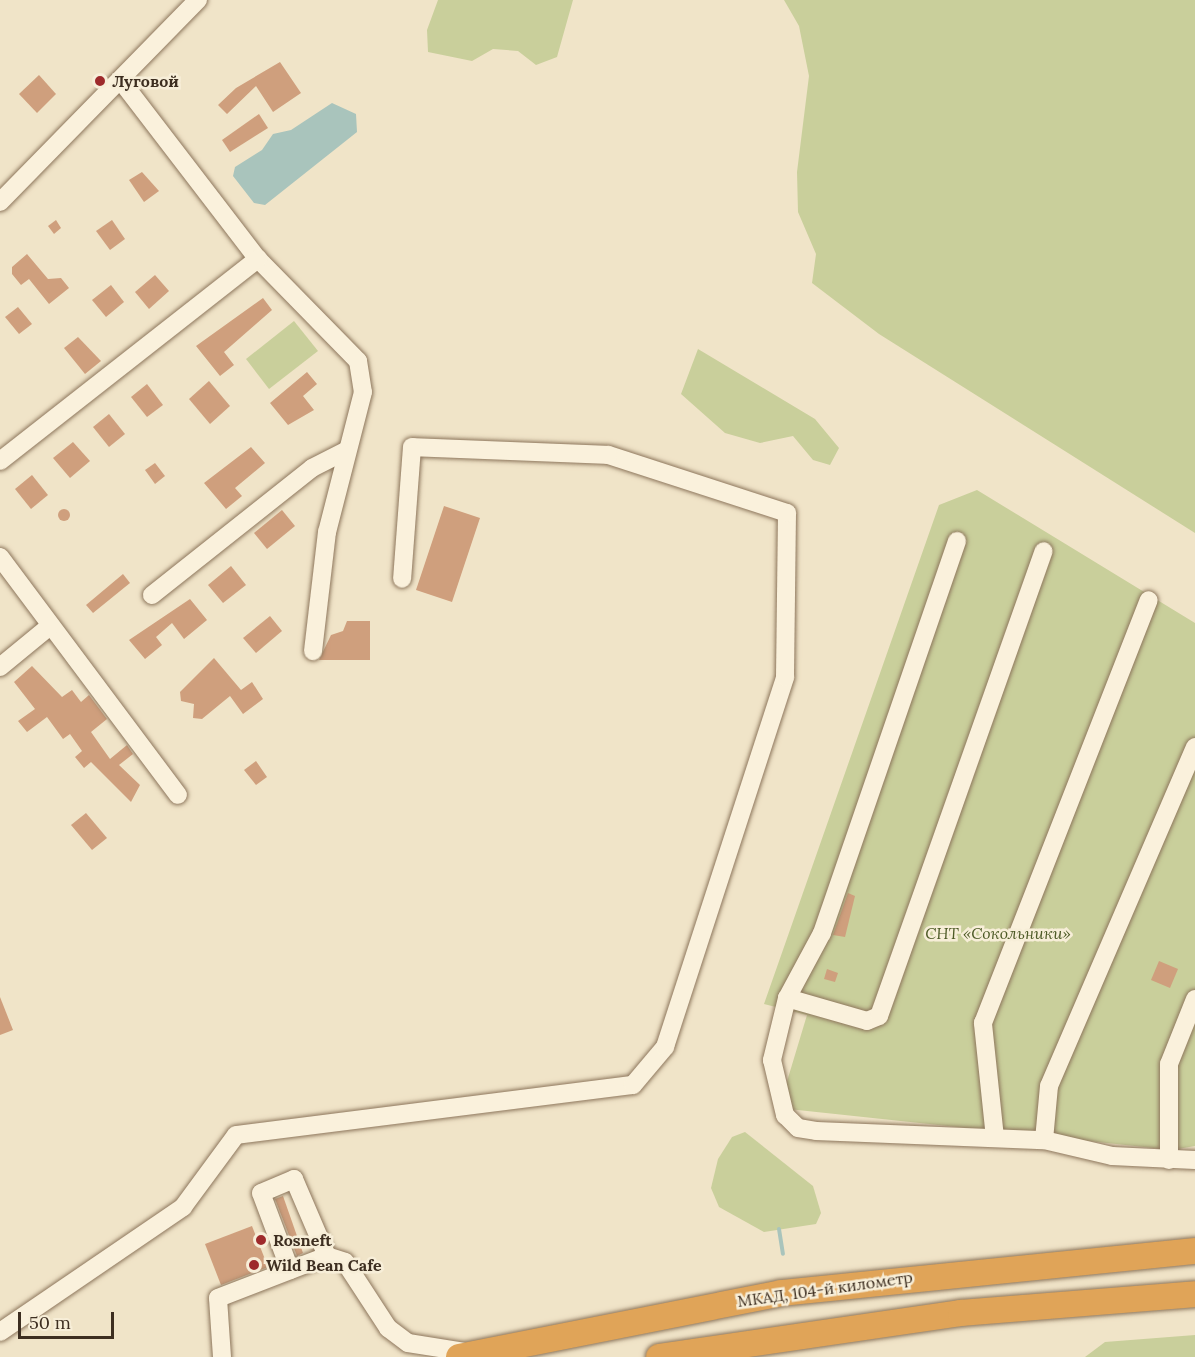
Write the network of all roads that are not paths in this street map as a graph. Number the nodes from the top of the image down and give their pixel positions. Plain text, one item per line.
1 (198, 0) edge
2 (122, 82) junction
3 (0, 202) edge
4 (258, 259) junction
5 (345, 451) junction
6 (0, 461) edge
7 (957, 541) dead end
8 (1044, 551) dead end
9 (0, 557) edge
10 (402, 579) dead end
11 (152, 594) dead end
12 (1149, 600) dead end
13 (50, 626) junction
14 (313, 651) dead end
15 (0, 667) edge
16 (1195, 747) edge
17 (178, 795) dead end
18 (787, 998) junction
19 (1195, 999) edge
20 (995, 1138) junction
21 (1044, 1140) junction
22 (1169, 1160) junction
23 (1195, 1160) edge
24 (1195, 1251) edge
25 (327, 1256) junction
26 (290, 1270) junction
27 (1195, 1293) edge
28 (0, 1332) edge
29 (468, 1355) edge
30 (222, 1357) edge
31 (659, 1357) edge

1 - 2 street
2 - 3 street
2 - 4 street
4 - 5 street
4 - 6 street
5 - 11 street
5 - 14 street
7 - 18 street
8 - 18 street
9 - 13 street
10 - 28 street
12 - 20 street
13 - 15 street
13 - 17 street
16 - 21 street
18 - 20 street
19 - 22 street
20 - 21 street
21 - 22 street
22 - 23 street
24 - 29 highway, МКАД, 104-й километр
25 - 26 street
25 - 26 street
25 - 29 street
26 - 30 street
27 - 31 highway

